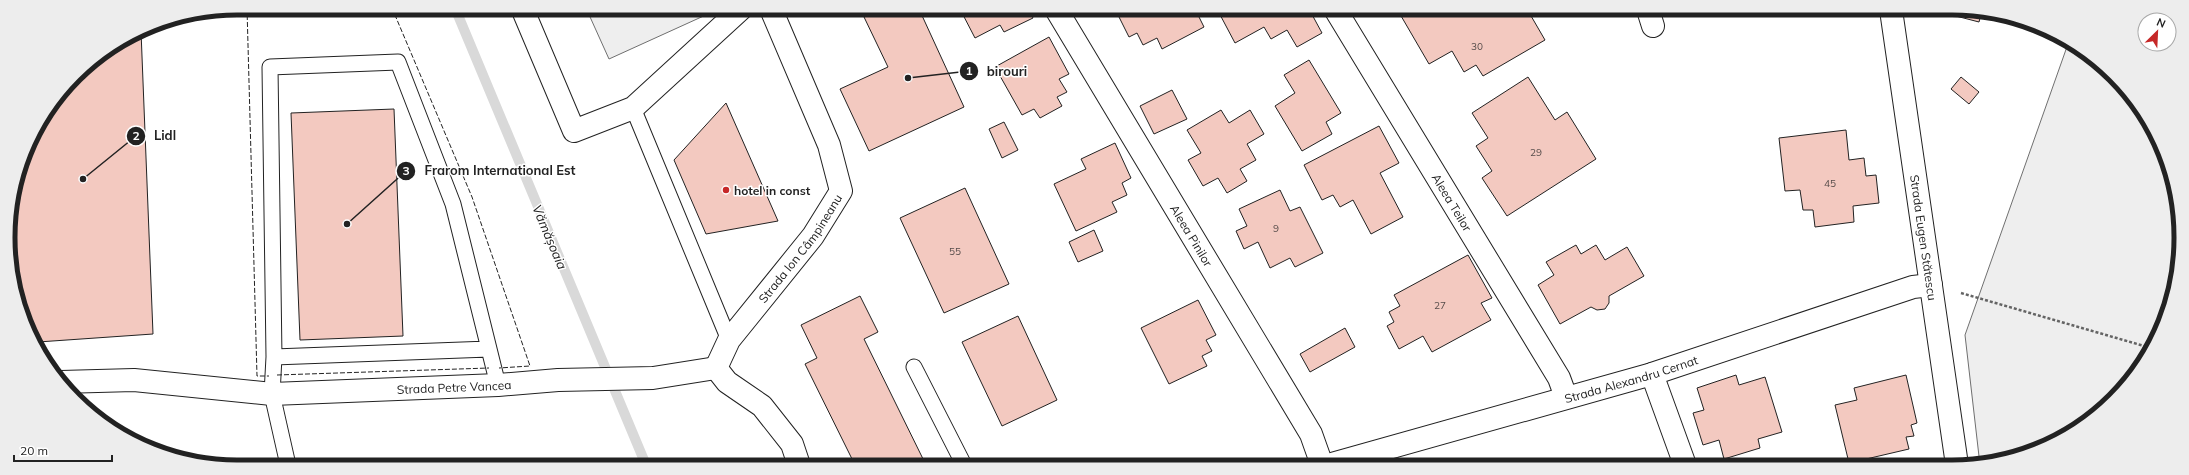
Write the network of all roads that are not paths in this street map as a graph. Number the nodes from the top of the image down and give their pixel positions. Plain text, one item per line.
1 (525, 15) edge
2 (734, 15) edge
3 (774, 15) edge
4 (1060, 15) edge
5 (1339, 15) edge
6 (1892, 15) edge
7 (633, 108) junction
8 (1931, 285) junction
9 (729, 340) junction
10 (489, 349) junction
11 (274, 356) junction
12 (914, 367) dead end
13 (716, 368) junction
14 (1652, 374) junction
15 (68, 382) edge
16 (498, 385) junction
17 (272, 394) junction
18 (1566, 397) junction
19 (287, 460) edge
20 (797, 460) edge
21 (961, 460) edge
22 (1320, 460) edge
23 (1346, 460) edge
24 (1683, 460) edge
25 (1956, 460) edge

1 - 7 street
2 - 7 street
3 - 9 street, Strada Ion Câmpineanu
4 - 22 street, Aleea Pinilor
5 - 18 street, Aleea Teilor
6 - 8 street, Strada Eugen Stătescu
7 - 9 lane
8 - 14 street, Strada Alexandru Cernat
8 - 25 street, Strada Eugen Stătescu
9 - 13 street, Strada Ion Câmpineanu
10 - 11 lane
10 - 11 lane
10 - 16 lane
11 - 17 lane
12 - 21 lane
13 - 16 street, Strada Petre Vancea
13 - 20 street
14 - 18 street, Strada Alexandru Cernat
14 - 24 street
15 - 17 street, Strada Petre Vancea
16 - 17 street, Strada Petre Vancea
17 - 19 lane
18 - 23 street, Strada Alexandru Cernat

